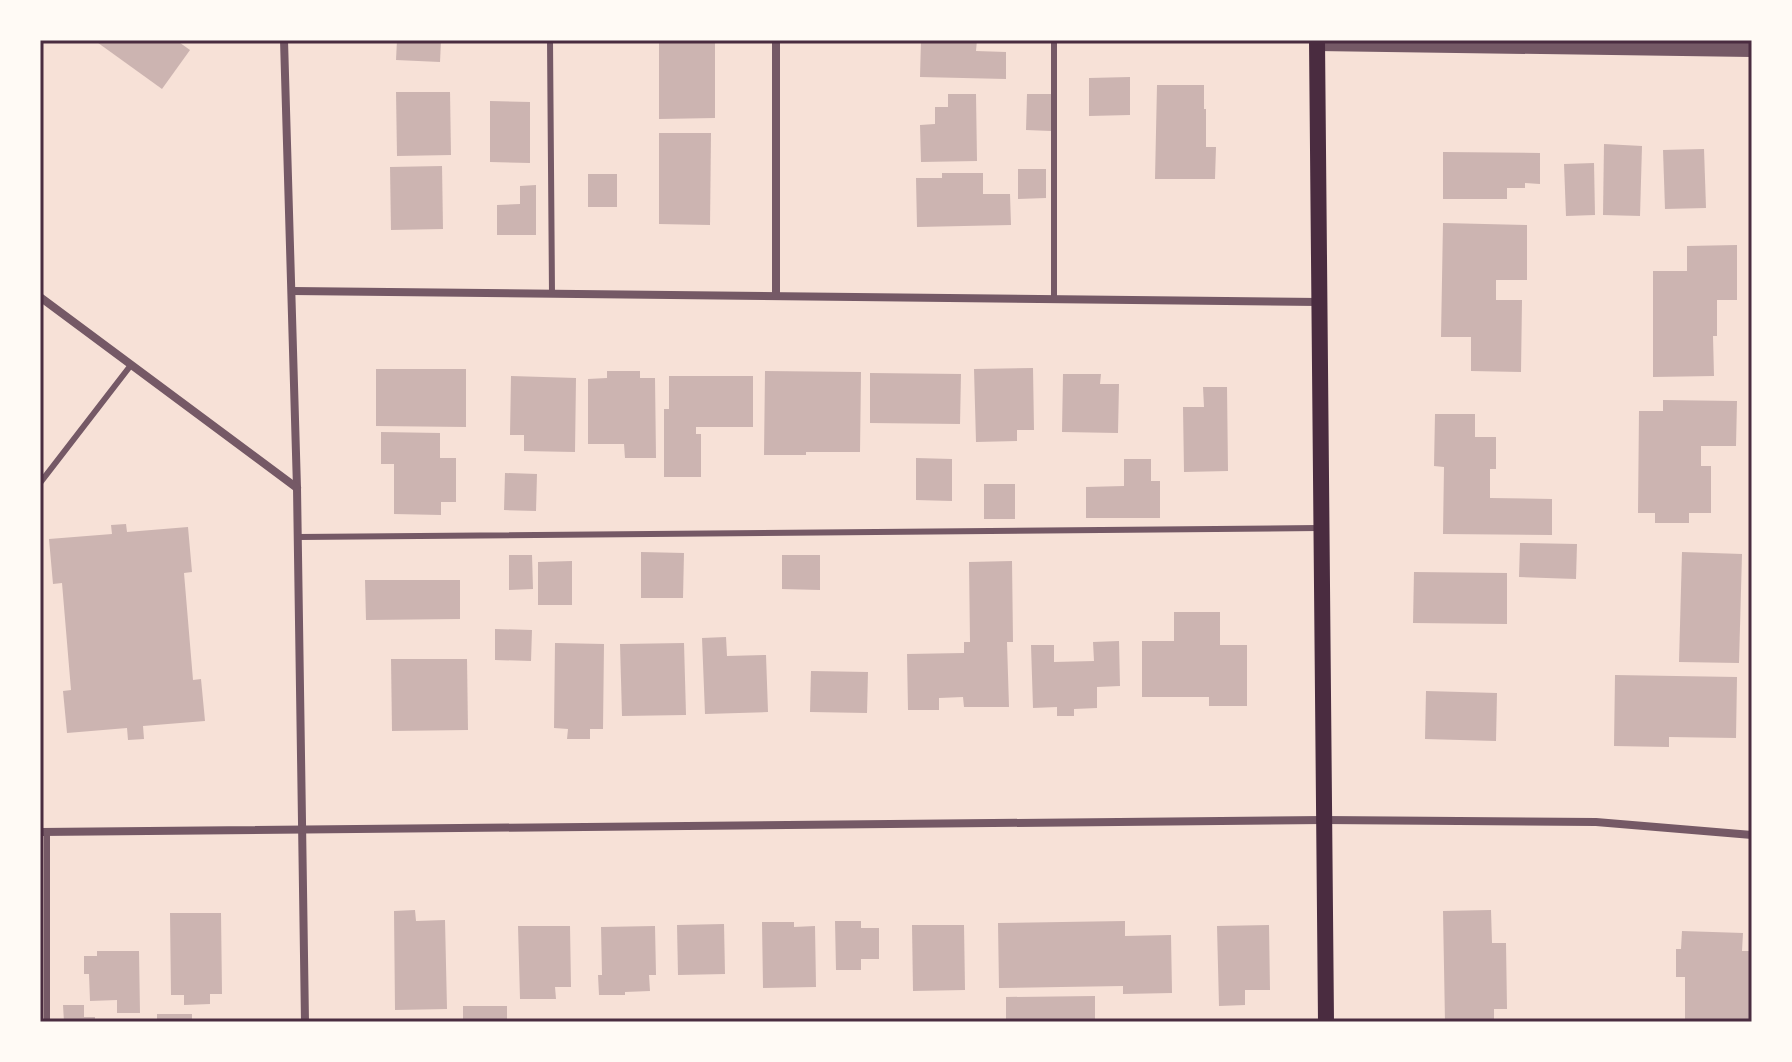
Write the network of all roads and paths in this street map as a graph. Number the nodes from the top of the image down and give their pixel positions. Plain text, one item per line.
1 (284, 40) edge
2 (550, 40) edge
3 (776, 40) edge
4 (1054, 40) edge
5 (1317, 42) edge
6 (1752, 50) edge
7 (292, 291) junction
8 (552, 293) junction
9 (776, 296) junction
10 (40, 297) edge
11 (1054, 299) junction
12 (1319, 302) junction
13 (131, 365) junction
14 (40, 483) edge
15 (297, 488) junction
16 (1321, 528) junction
17 (298, 537) junction
18 (1324, 820) junction
19 (302, 829) junction
20 (43, 832) edge
21 (1752, 835) edge
22 (47, 1022) edge
23 (305, 1022) edge
24 (1326, 1022) edge

1 - 7 street
2 - 8 lane
3 - 9 street
4 - 11 lane
5 - 6 street
5 - 12 main road
7 - 8 street
7 - 15 street
8 - 9 street
9 - 11 street
10 - 13 street
11 - 12 street
12 - 16 main road
13 - 14 lane
13 - 15 street
15 - 17 street
16 - 17 lane
16 - 18 main road
17 - 19 street
18 - 19 street
18 - 21 street
18 - 24 main road
19 - 20 street
19 - 23 street
20 - 22 lane

